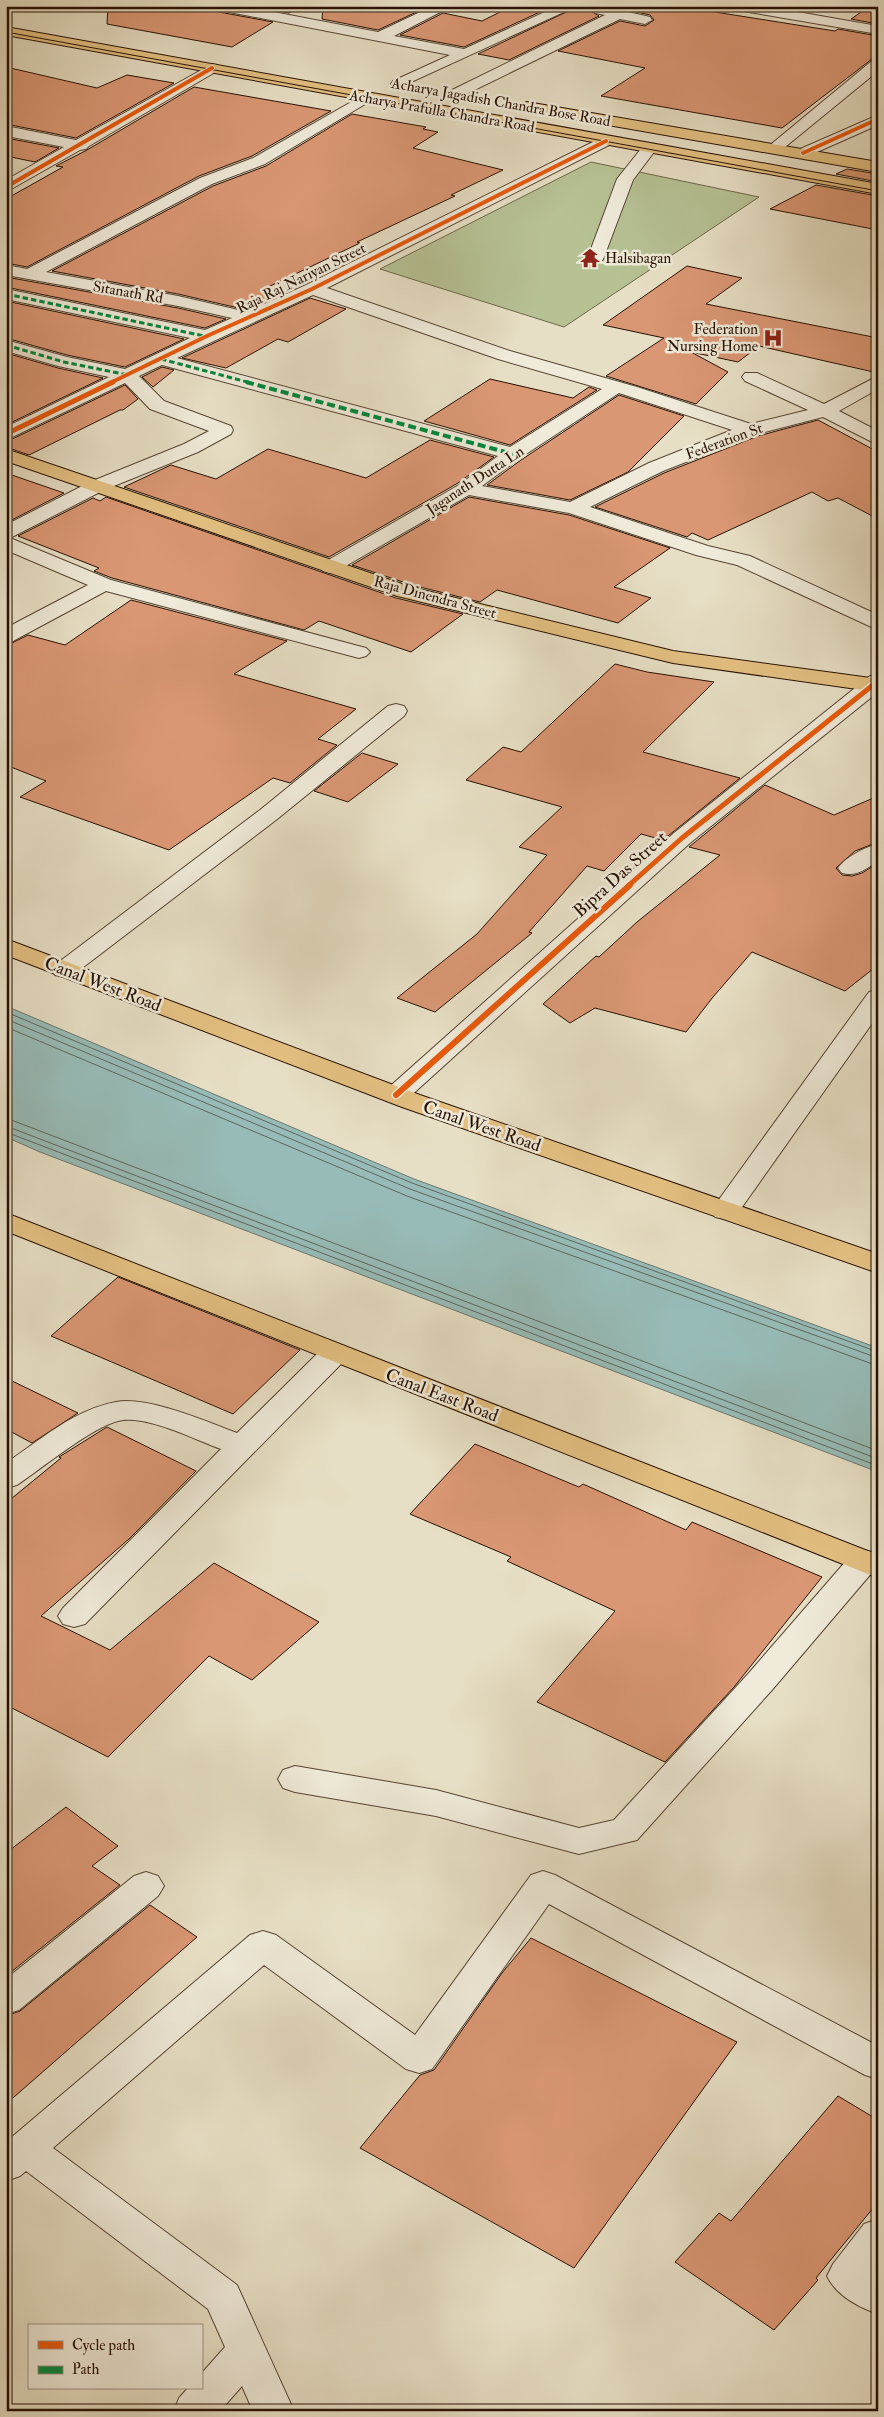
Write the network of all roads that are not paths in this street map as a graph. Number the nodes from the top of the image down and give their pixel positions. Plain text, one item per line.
1 (219, 6) edge
2 (283, 6) edge
3 (445, 6) edge
4 (570, 6) edge
5 (585, 6) edge
6 (737, 6) edge
7 (618, 14) junction
8 (266, 16) junction
9 (645, 20) dead end
10 (878, 30) edge
11 (6, 31) edge
12 (378, 38) junction
13 (463, 53) junction
14 (878, 63) edge
15 (212, 68) junction
16 (393, 83) joint
17 (455, 94) junction
18 (367, 97) junction
19 (484, 99) dead end
20 (513, 104) dead end
21 (878, 119) edge
22 (6, 131) edge
23 (606, 141) junction
24 (81, 146) junction
25 (649, 148) junction
26 (774, 149) junction
27 (803, 153) junction
28 (878, 167) edge
29 (6, 187) edge
30 (878, 189) edge
31 (596, 257) dead end
32 (6, 270) edge
33 (28, 274) junction
34 (312, 289) junction
35 (6, 294) edge
36 (248, 318) junction
37 (207, 336) junction
38 (6, 345) edge
39 (161, 359) junction
40 (128, 375) junction
41 (751, 377) dead end
42 (878, 380) edge
43 (616, 387) junction
44 (825, 411) junction
45 (750, 430) junction
46 (6, 434) edge
47 (878, 439) edge
48 (6, 454) edge
49 (514, 454) junction
50 (97, 486) junction
51 (466, 489) junction
52 (573, 508) junction
53 (6, 533) edge
54 (6, 543) edge
55 (330, 567) junction
56 (104, 584) junction
57 (878, 624) edge
58 (6, 637) edge
59 (359, 652) dead end
60 (876, 684) edge
61 (396, 711) dead end
62 (878, 851) edge
63 (850, 868) dead end
64 (6, 946) edge
65 (64, 970) junction
66 (878, 997) edge
67 (396, 1095) junction
68 (725, 1211) junction
69 (6, 1221) edge
70 (878, 1264) edge
71 (335, 1353) junction
72 (242, 1446) junction
73 (6, 1478) edge
74 (871, 1564) edge
75 (74, 1616) dead end
76 (295, 1779) dead end
77 (146, 1886) dead end
78 (6, 2000) edge
79 (878, 2064) edge
80 (16, 2157) edge
81 (878, 2236) edge
82 (878, 2297) edge
83 (247, 2351) junction
84 (194, 2411) edge
85 (274, 2411) edge

1 - 8 street
2 - 8 street
3 - 12 street
4 - 13 street
5 - 7 street
6 - 10 street
7 - 9 street
7 - 17 street
8 - 12 street
11 - 15 main road, Acharya Prafulla Chandra Road
12 - 13 street
13 - 16 street
14 - 26 street
15 - 18 main road, Acharya Prafulla Chandra Road
15 - 24 street
16 - 17 main road, Acharya Jagadish Chandra Bose Road
17 - 19 main road, Acharya Jagadish Chandra Bose Road
18 - 23 main road, Acharya Prafulla Chandra Road
18 - 33 street
20 - 26 main road, Acharya Jagadish Chandra Bose Road
21 - 27 street
22 - 24 street
23 - 25 main road, Acharya Prafulla Chandra Road
23 - 34 street, Raja Raj Nariyan Street
24 - 29 street
25 - 30 main road, Acharya Prafulla Chandra Road
25 - 31 street
26 - 27 main road, Acharya Jagadish Chandra Bose Road
27 - 28 main road, Acharya Jagadish Chandra Bose Road
32 - 33 street, Sitanath Rd
33 - 36 street, Sitanath Rd
34 - 36 street, Raja Raj Nariyan Street
34 - 43 street
35 - 37 street
36 - 37 street, Raja Raj Nariyan Street
37 - 39 street, Raja Raj Nariyan Street
38 - 40 street
39 - 40 street, Raja Raj Nariyan Street
39 - 49 street
40 - 46 street, Raja Raj Nariyan Street
40 - 50 street
41 - 44 street
42 - 44 street, Federation St
43 - 45 street
43 - 49 street, Jaganath Dutta Ln
44 - 45 street, Federation St
44 - 47 street
45 - 52 street, Federation St
48 - 50 main road, Raja Dinendra Street
49 - 51 street, Jaganath Dutta Ln
50 - 53 street
50 - 55 main road, Raja Dinendra Street
51 - 52 street
51 - 55 street, Jaganath Dutta Ln
52 - 57 street
54 - 56 street
55 - 60 main road, Raja Dinendra Street
56 - 58 street
56 - 59 street
60 - 67 street, Bipra Das Street
61 - 65 street
62 - 63 street
64 - 65 main road, Canal West Road
65 - 67 main road, Canal West Road
66 - 68 street
67 - 68 main road, Canal West Road
68 - 70 main road, Canal West Road
69 - 71 main road, Canal East Road
71 - 72 street
71 - 74 main road, Canal East Road
72 - 73 street
72 - 75 street
74 - 76 street
77 - 78 street
79 - 80 street
80 - 83 street
81 - 82 street
83 - 84 street
83 - 85 street

